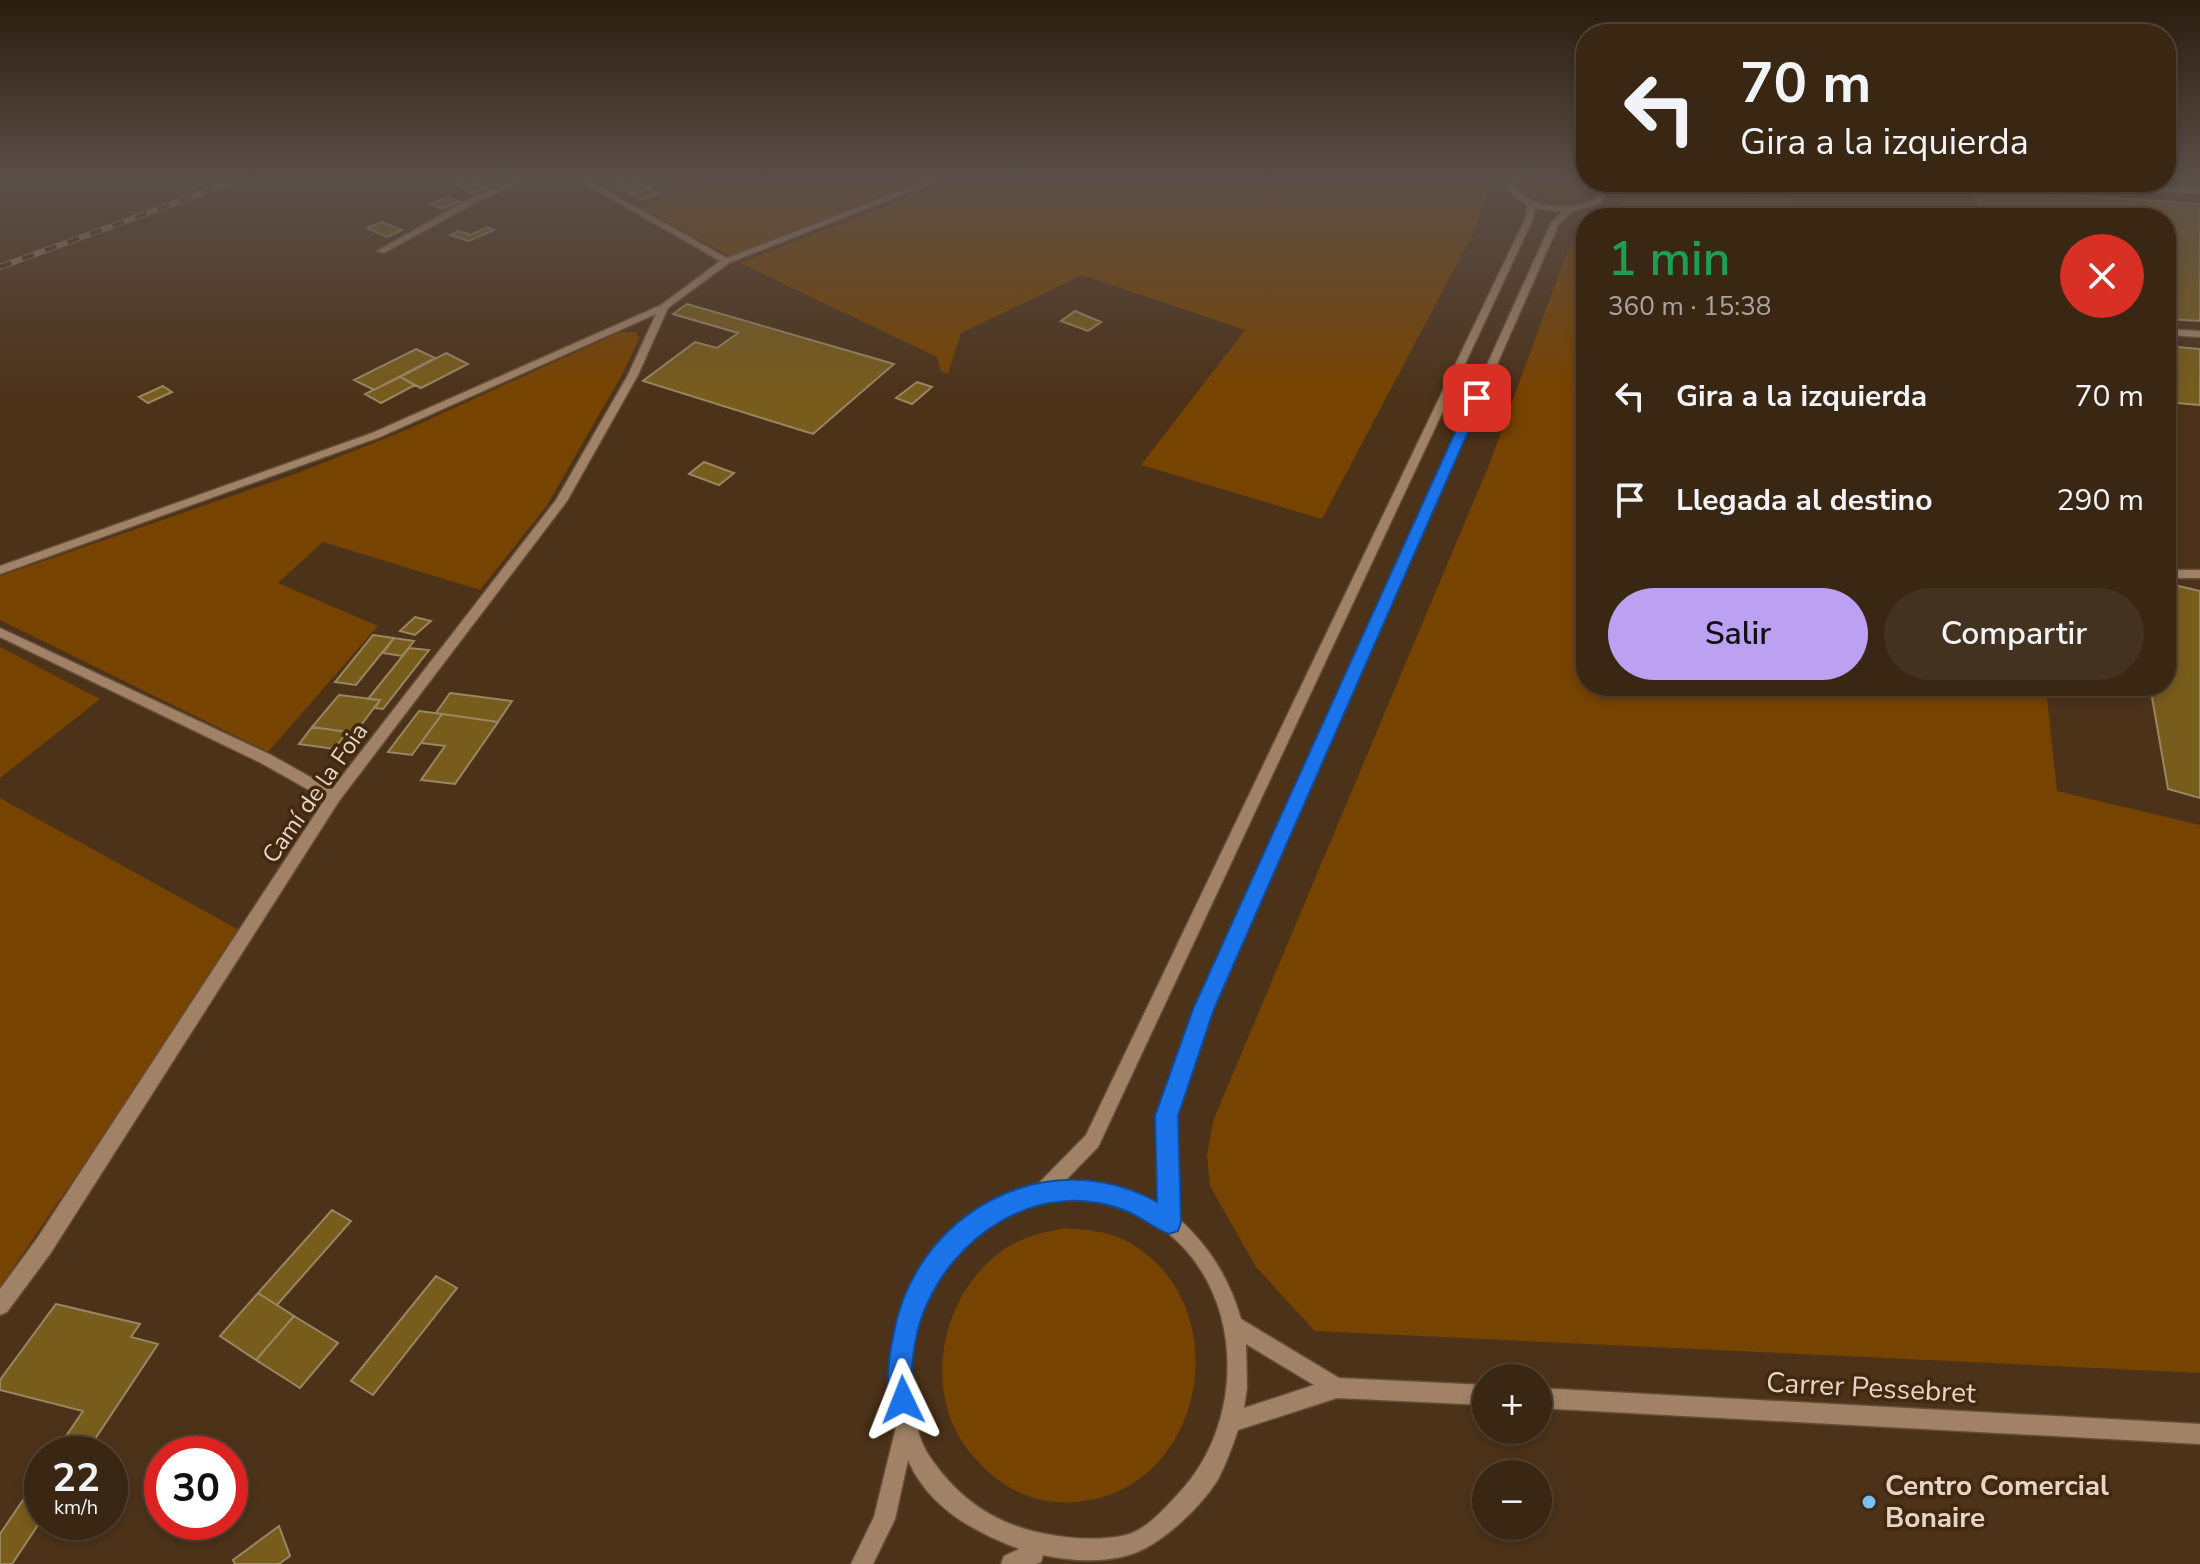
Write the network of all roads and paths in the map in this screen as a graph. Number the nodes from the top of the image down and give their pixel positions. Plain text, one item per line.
1 (706, 250) edge
2 (754, 250) edge
3 (1514, 250) edge
4 (1543, 250) edge
5 (726, 261) junction
6 (664, 307) junction
7 (2176, 333) edge
8 (2200, 334) edge
9 (0, 570) edge
10 (2176, 574) edge
11 (2200, 574) edge
12 (0, 632) edge
13 (334, 797) junction
14 (1042, 1192) junction
15 (1169, 1222) junction
16 (0, 1305) edge
17 (1235, 1326) junction
18 (1337, 1388) junction
19 (1472, 1394) edge
20 (1552, 1399) edge
21 (1233, 1421) junction
22 (906, 1427) junction
23 (2200, 1434) edge
24 (1033, 1554) junction
25 (862, 1564) edge
26 (1012, 1564) edge

1 - 5 street
2 - 5 street
3 - 14 street
4 - 15 street
5 - 6 street
6 - 9 street
6 - 13 street, Camí de la Foia
7 - 8 street
10 - 11 street
12 - 13 street
13 - 16 street, Camí de la Foia
14 - 15 street
14 - 22 street
15 - 17 street
17 - 18 street
17 - 21 street
18 - 19 street
18 - 21 street
20 - 23 street, Carrer Pessebret
21 - 24 street
22 - 24 street
22 - 25 street
24 - 26 street

